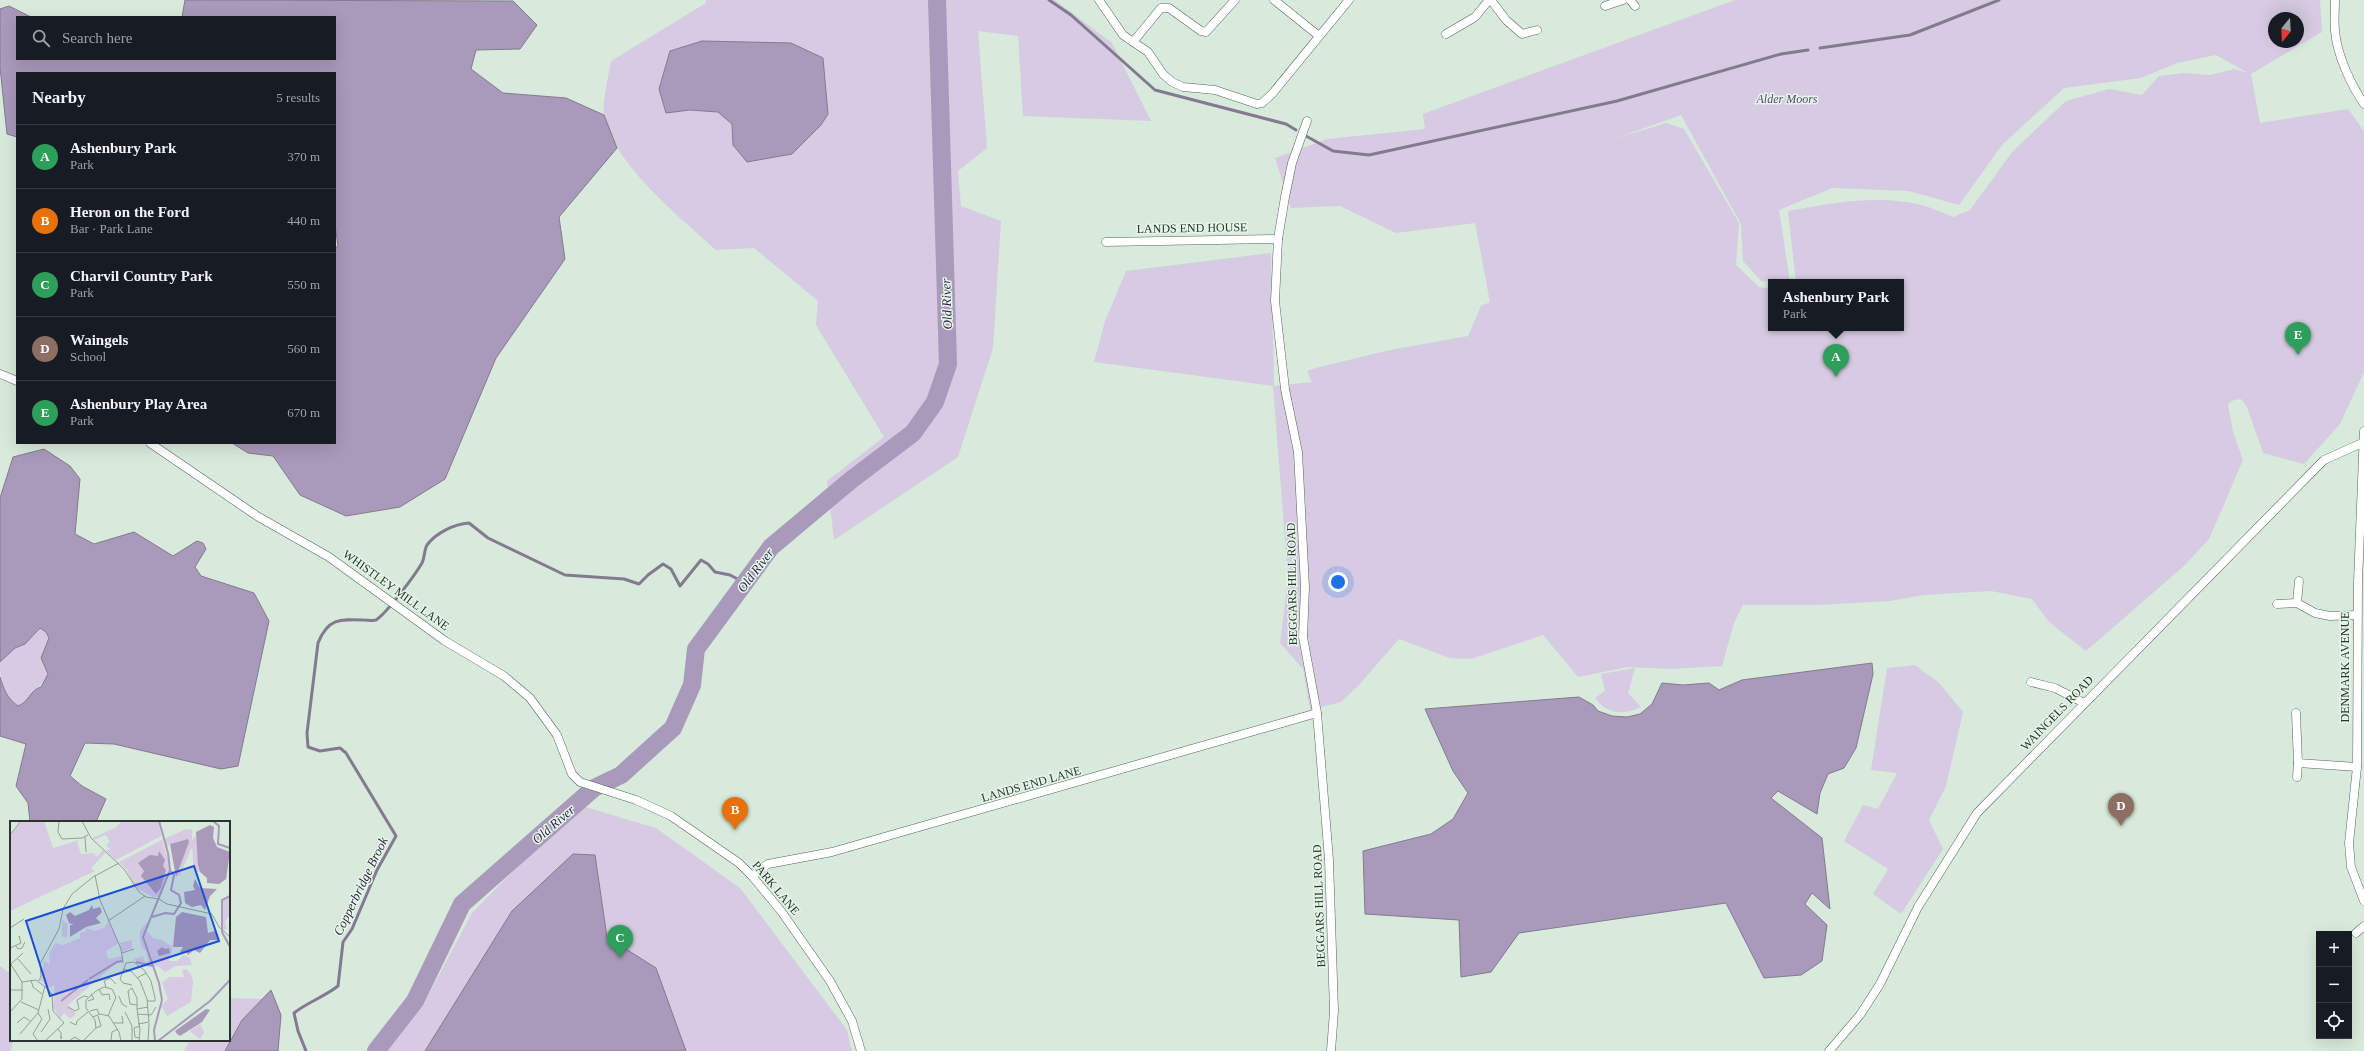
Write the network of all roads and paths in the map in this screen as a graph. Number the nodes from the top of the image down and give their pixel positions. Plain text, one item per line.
1 (1099, 0) edge
2 (1235, 0) edge
3 (1274, 0) edge
4 (1349, 0) edge
5 (1490, 0) edge
6 (1623, 0) edge
7 (2335, 0) edge
8 (1605, 6) dead end
9 (1536, 30) dead end
10 (1446, 34) dead end
11 (1319, 36) junction
12 (1133, 42) junction
13 (2364, 104) edge
14 (1307, 121) dead end
15 (1278, 239) junction
16 (1106, 242) dead end
17 (0, 374) edge
18 (16, 381) edge
19 (2364, 431) edge
20 (2362, 443) junction
21 (151, 444) edge
22 (2300, 581) dead end
23 (2297, 603) junction
24 (2277, 604) dead end
25 (2357, 615) junction
26 (2031, 682) dead end
27 (2084, 703) junction
28 (1317, 713) junction
29 (2296, 713) dead end
30 (2298, 763) junction
31 (2357, 766) junction
32 (2297, 777) dead end
33 (594, 788) joint
34 (752, 876) junction
35 (2364, 901) edge
36 (2364, 926) edge
37 (2356, 933) dead end
38 (861, 1051) edge
39 (1331, 1051) edge
40 (1829, 1051) edge

1 - 12 street
2 - 12 street
3 - 11 street
4 - 11 street
5 - 9 street
5 - 10 street
6 - 8 street
7 - 13 street
11 - 12 street
14 - 15 street, BEGGARS HILL ROAD
15 - 16 street, LANDS END HOUSE
15 - 28 street, BEGGARS HILL ROAD
17 - 18 street
19 - 20 street, DENMARK AVENUE
20 - 25 street, DENMARK AVENUE
20 - 27 street, WAINGELS ROAD
21 - 33 street, WHISTLEY MILL LANE
22 - 23 street
23 - 24 street
23 - 25 street
25 - 31 street, DENMARK AVENUE
26 - 27 street
27 - 40 street, WAINGELS ROAD
28 - 34 street, LANDS END LANE
28 - 39 street, BEGGARS HILL ROAD
29 - 30 street
30 - 31 street
30 - 32 street
31 - 35 street, DENMARK AVENUE
33 - 34 street, PARK LANE
34 - 38 street, PARK LANE
36 - 37 street

